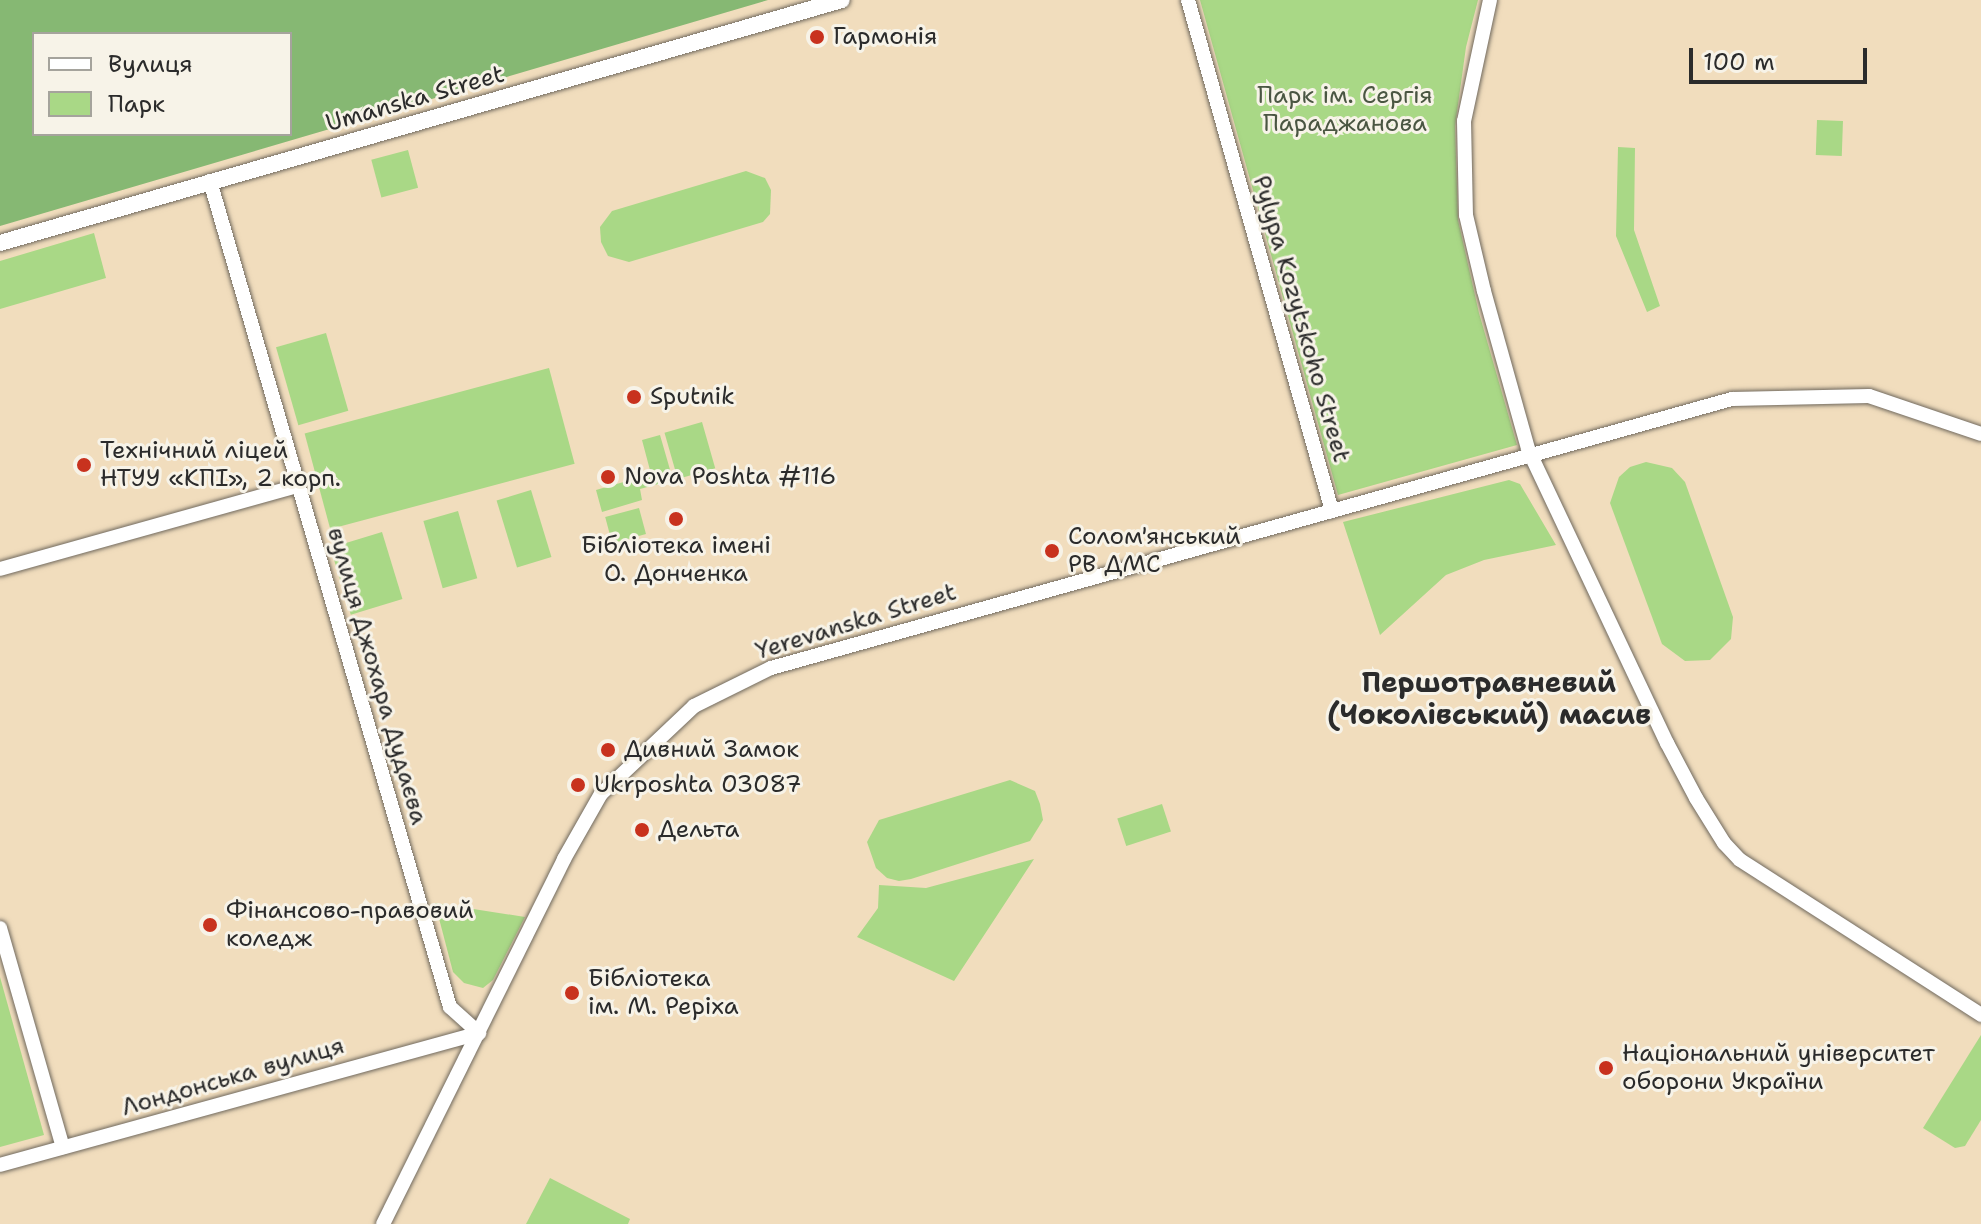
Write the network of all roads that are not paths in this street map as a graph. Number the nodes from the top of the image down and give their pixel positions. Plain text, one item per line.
1 (842, 0) edge
2 (1188, 0) edge
3 (1490, 0) edge
4 (210, 181) junction
5 (0, 243) edge
6 (1981, 434) edge
7 (1532, 456) junction
8 (298, 486) junction
9 (1332, 511) junction
10 (0, 569) edge
11 (0, 928) edge
12 (1981, 1015) edge
13 (479, 1033) junction
14 (63, 1147) junction
15 (0, 1165) edge
16 (383, 1224) edge

1 - 4 street, Umanska Street
2 - 9 street, Pylypa Kozytskoho Street
3 - 7 street
4 - 5 street, Umanska Street
4 - 8 street, вулиця Джохара Дудаєва
6 - 7 street, Yerevanska Street
7 - 9 street, Yerevanska Street
7 - 12 street
8 - 10 street
8 - 13 street, вулиця Джохара Дудаєва
9 - 13 street, Yerevanska Street
11 - 14 street
13 - 14 street, Лондонська вулиця
13 - 16 street, Yerevanska Street
14 - 15 street, Лондонська вулиця

